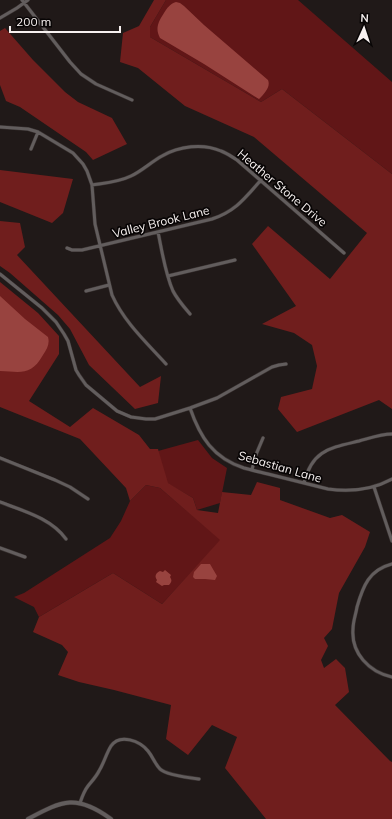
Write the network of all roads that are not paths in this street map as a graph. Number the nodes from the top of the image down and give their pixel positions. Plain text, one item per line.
1 (28, 0) edge
2 (24, 1) edge
3 (0, 18) edge
4 (132, 100) dead end
5 (0, 127) edge
6 (38, 132) junction
7 (31, 149) dead end
8 (261, 180) junction
9 (92, 186) junction
10 (158, 232) junction
11 (100, 246) junction
12 (67, 248) dead end
13 (344, 253) dead end
14 (235, 260) dead end
15 (0, 274) edge
16 (168, 276) junction
17 (109, 285) junction
18 (86, 291) dead end
19 (190, 314) dead end
20 (166, 364) dead end
21 (286, 364) dead end
22 (190, 408) junction
23 (392, 434) edge
24 (263, 438) dead end
25 (0, 458) edge
26 (252, 470) junction
27 (392, 479) edge
28 (304, 483) junction
29 (374, 487) junction
30 (88, 499) dead end
31 (0, 502) edge
32 (66, 539) dead end
33 (392, 541) edge
34 (0, 548) edge
35 (25, 557) dead end
36 (392, 564) edge
37 (392, 677) edge
38 (199, 778) dead end
39 (80, 803) junction
40 (28, 819) edge
41 (111, 819) edge

1 - 2 street
2 - 3 street
2 - 4 street
5 - 6 street
6 - 7 street
6 - 9 street
8 - 9 street, Heather Stone Drive
8 - 10 street, Valley Brook Lane
8 - 13 street, Heather Stone Drive
9 - 11 street
10 - 11 street, Valley Brook Lane
10 - 16 street
11 - 12 street, Valley Brook Lane
11 - 17 street
14 - 16 street
15 - 22 street
16 - 19 street
17 - 18 street
17 - 20 street
21 - 22 street
22 - 26 street, Sebastian Lane
23 - 28 street
24 - 26 street
25 - 30 street
26 - 28 street, Sebastian Lane
27 - 29 street, Sebastian Lane
28 - 29 street, Sebastian Lane
29 - 33 street
31 - 32 street
34 - 35 street
36 - 37 street
38 - 39 street
39 - 40 street
39 - 41 street

